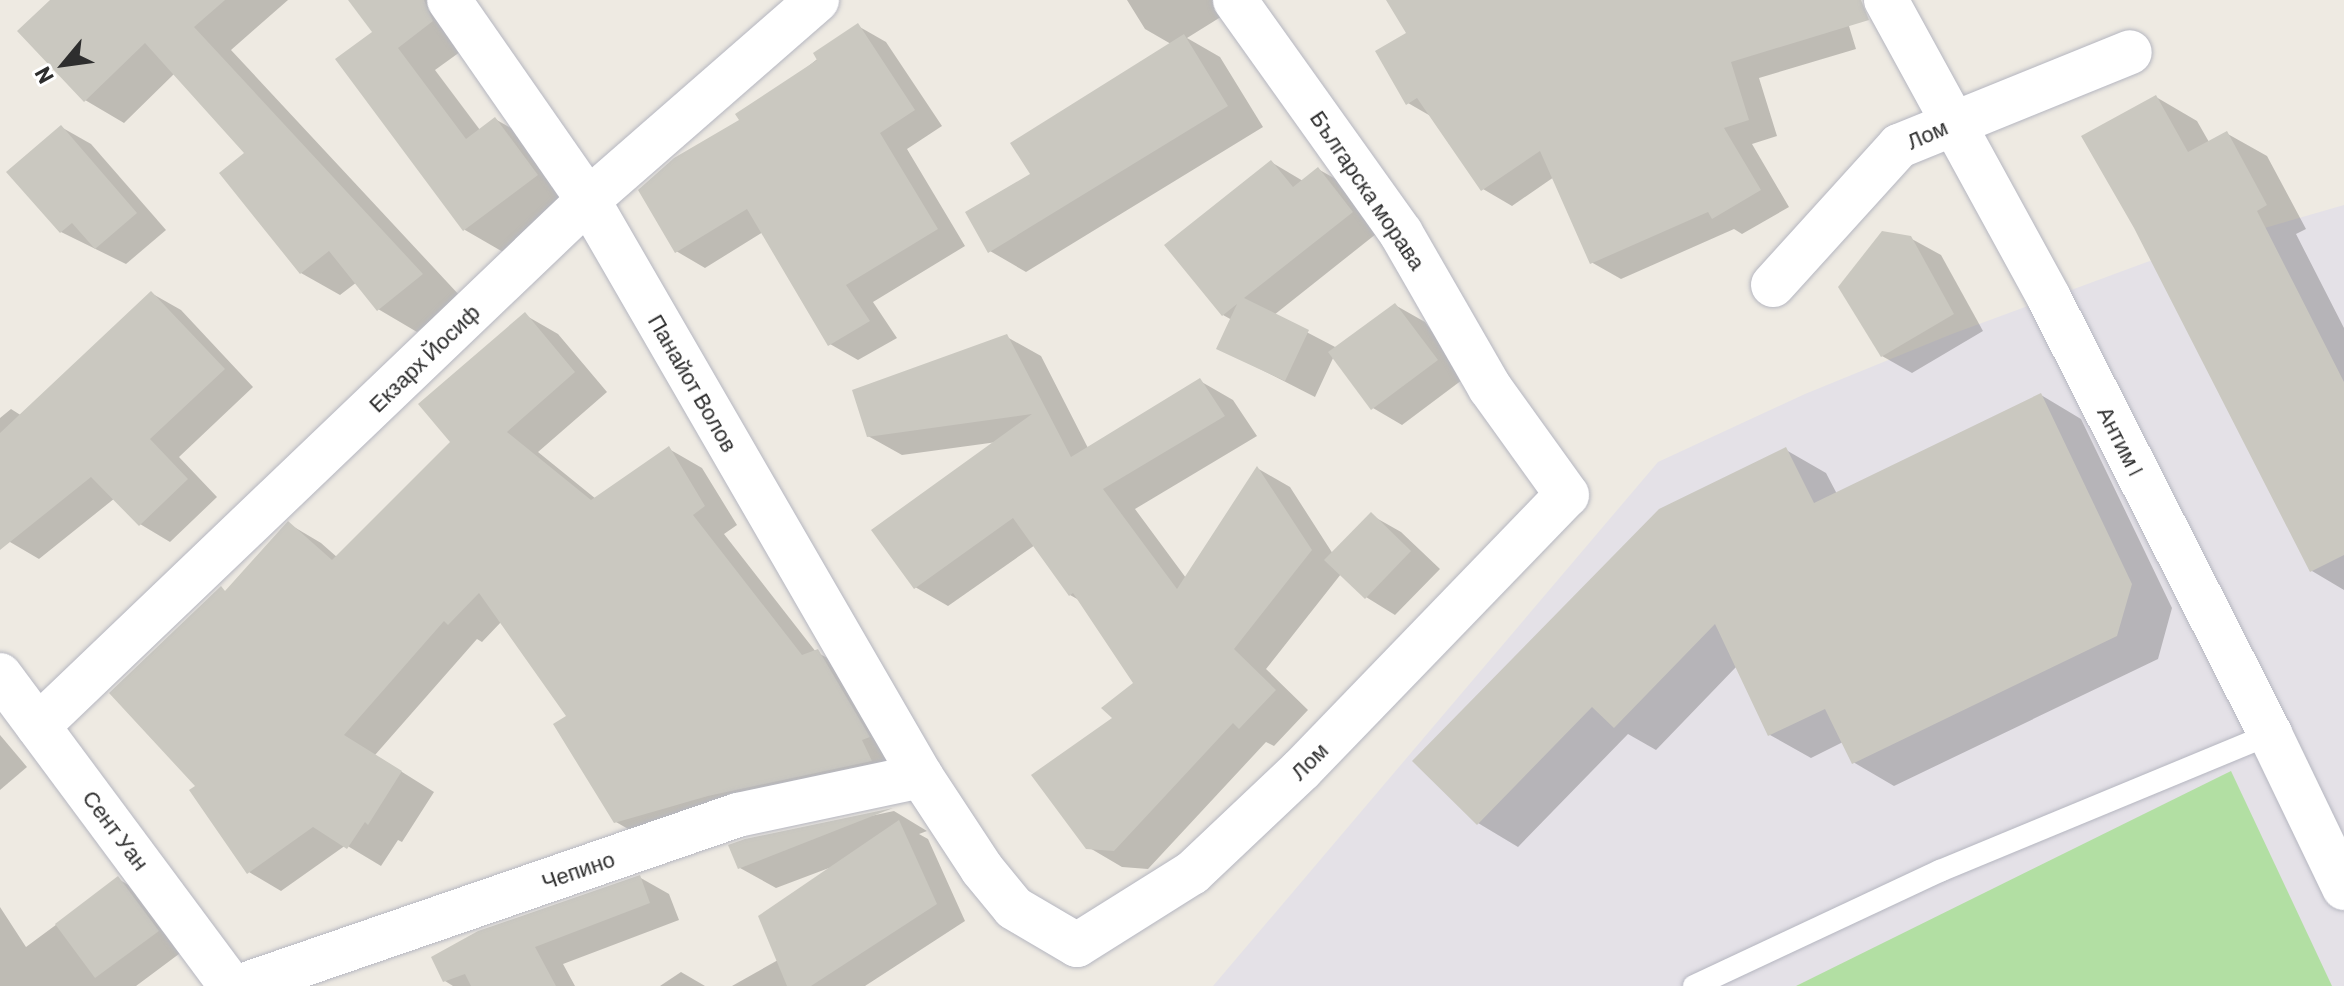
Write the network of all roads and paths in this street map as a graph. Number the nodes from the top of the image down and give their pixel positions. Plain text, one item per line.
1 (449, 0) edge
2 (817, 0) edge
3 (1235, 0) edge
4 (1886, 0) edge
5 (2130, 52) dead end
6 (1951, 123) junction
7 (588, 200) junction
8 (1773, 285) dead end
9 (1567, 495) joint
10 (0, 675) edge
11 (38, 726) junction
12 (2270, 734) junction
13 (921, 776) junction
14 (2344, 888) edge
15 (1014, 908) joint
16 (231, 986) edge
17 (241, 986) edge
18 (1694, 986) edge

1 - 7 street, Панайот Волов
2 - 7 street, Екзарх Йосиф
3 - 9 street, Българска морава
4 - 6 street, Антим I
5 - 6 street, Лом
6 - 8 street, Лом
6 - 12 street, Антим I
7 - 11 street, Екзарх Йосиф
7 - 13 street, Панайот Волов
9 - 15 street, Лом
10 - 11 street, Сент Уан
11 - 16 street, Сент Уан
12 - 14 street, Антим I
12 - 18 lane
13 - 15 street, Панайот Волов
13 - 17 street, Чепино

